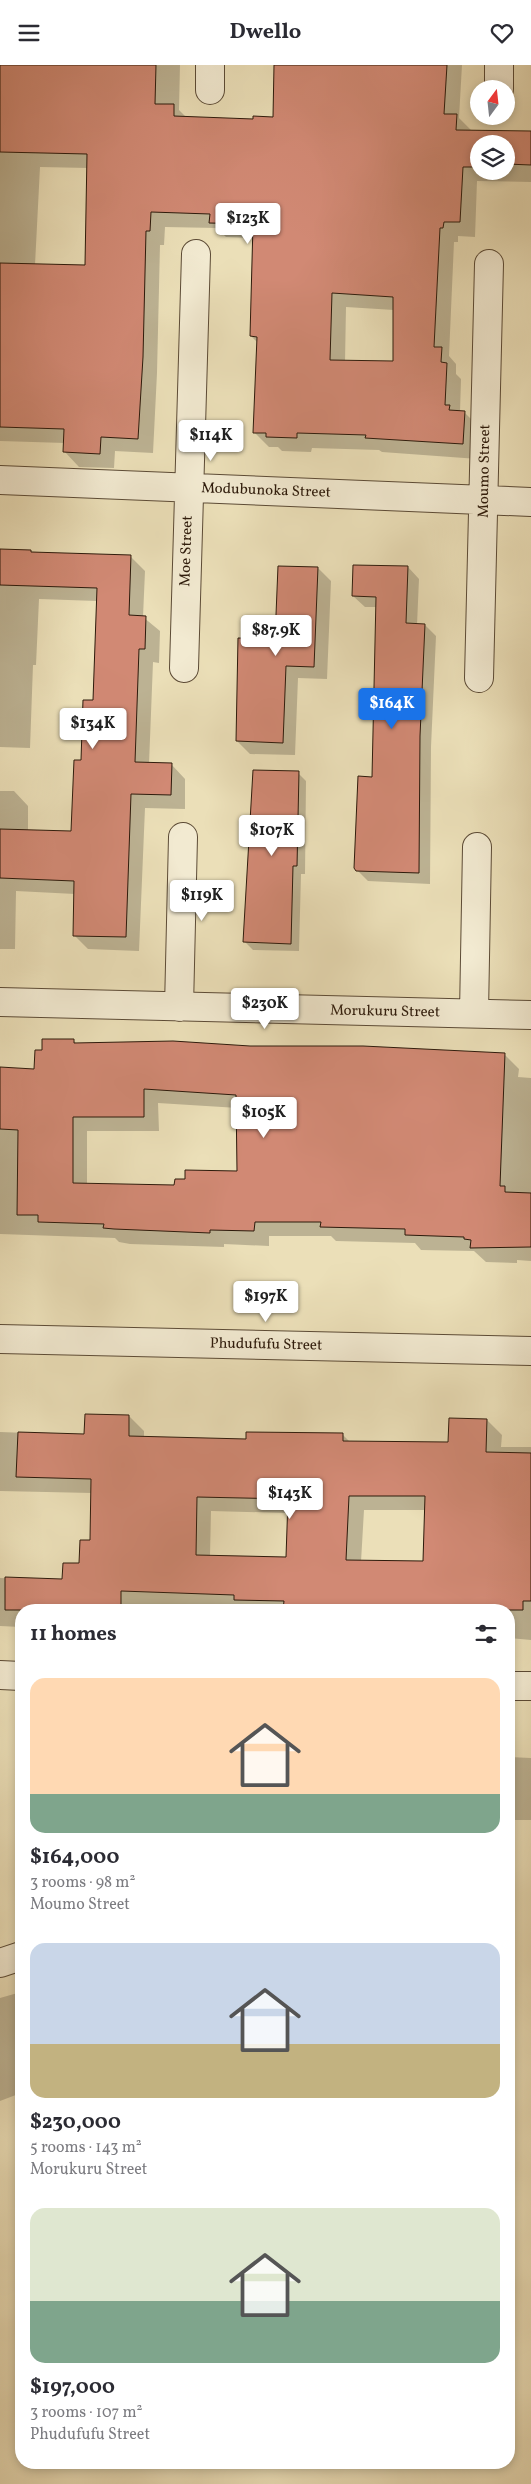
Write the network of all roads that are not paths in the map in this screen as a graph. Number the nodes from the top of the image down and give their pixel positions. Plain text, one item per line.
1 (499, 65) edge
2 (499, 80) edge
3 (196, 254) dead end
4 (488, 264) dead end
5 (0, 480) edge
6 (189, 488) junction
7 (485, 499) junction
8 (531, 501) edge
9 (184, 668) dead end
10 (479, 679) dead end
11 (183, 837) dead end
12 (477, 847) dead end
13 (0, 1002) edge
14 (179, 1007) junction
15 (474, 1013) junction
16 (531, 1015) edge
17 (0, 1339) edge
18 (531, 1351) edge
19 (0, 1675) edge
20 (15, 1675) edge
21 (515, 1686) edge
22 (531, 1686) edge
23 (15, 1958) edge
24 (0, 1963) edge

1 - 2 street
3 - 6 street, Moe Street
4 - 7 street, Moumo Street
5 - 6 street, Modubunoka Street
6 - 7 street, Modubunoka Street
6 - 9 street, Moe Street
7 - 8 street, Modubunoka Street
7 - 10 street, Moumo Street
11 - 14 street
12 - 15 street
13 - 14 street, Morukuru Street
14 - 15 street, Morukuru Street
15 - 16 street, Morukuru Street
17 - 18 street, Phudufufu Street
19 - 20 street
21 - 22 street
23 - 24 street

